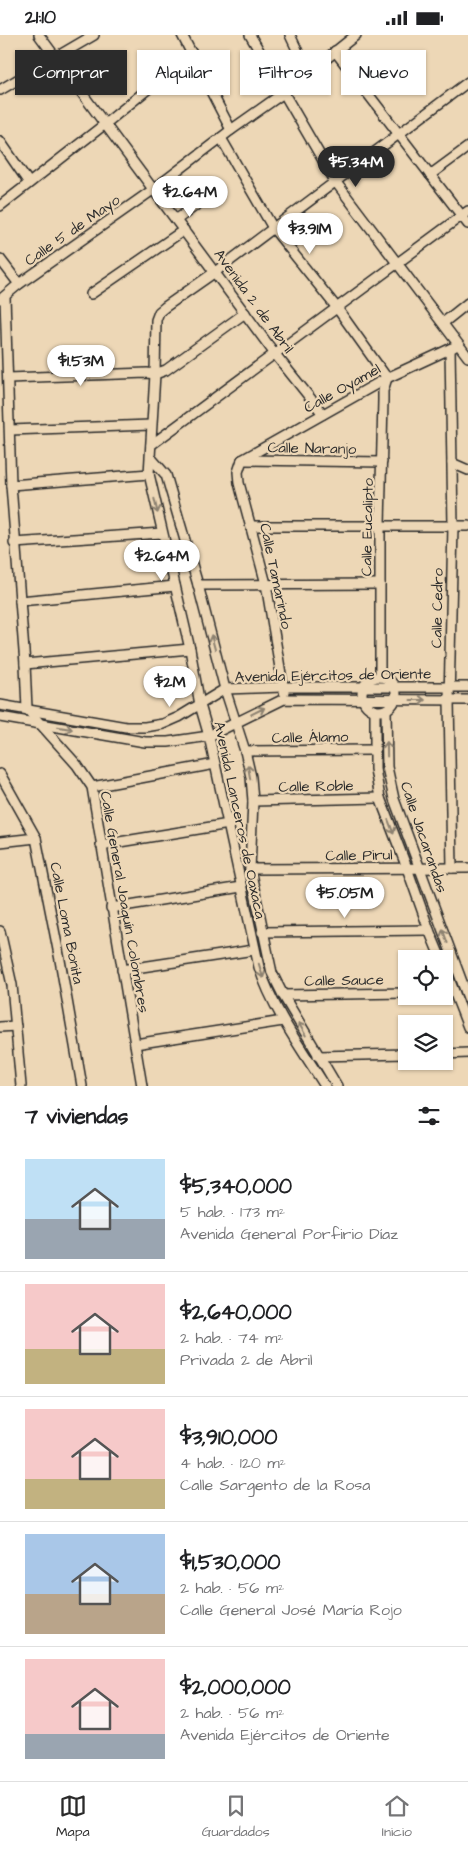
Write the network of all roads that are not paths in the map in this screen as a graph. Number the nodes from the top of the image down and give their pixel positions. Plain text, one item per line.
1 (40, 35) edge
2 (94, 35) edge
3 (182, 35) edge
4 (250, 35) edge
5 (290, 35) edge
6 (356, 35) edge
7 (50, 50) edge
8 (69, 50) edge
9 (190, 50) edge
10 (258, 50) edge
11 (297, 50) edge
12 (335, 51) junction
13 (331, 54) edge
14 (15, 81) edge
15 (468, 82) edge
16 (0, 90) edge
17 (83, 95) edge
18 (141, 95) edge
19 (213, 95) edge
20 (281, 95) edge
21 (283, 95) edge
22 (105, 124) junction
23 (231, 130) junction
24 (399, 133) junction
25 (221, 138) junction
26 (0, 141) edge
27 (468, 147) edge
28 (430, 175) junction
29 (335, 181) junction
30 (29, 183) junction
31 (154, 189) junction
32 (210, 195) dead end
33 (0, 206) edge
34 (465, 214) edge
35 (176, 220) junction
36 (468, 224) edge
37 (273, 228) junction
38 (184, 229) junction
39 (0, 259) edge
40 (397, 263) junction
41 (215, 272) junction
42 (19, 283) junction
43 (91, 293) dead end
44 (3, 298) edge
45 (468, 303) edge
46 (337, 308) junction
47 (244, 313) junction
48 (443, 323) junction
49 (3, 330) edge
50 (454, 347) junction
51 (275, 354) junction
52 (468, 357) edge
53 (155, 374) junction
54 (387, 378) junction
55 (8, 379) junction
56 (323, 414) junction
57 (151, 425) junction
58 (10, 430) junction
59 (151, 445) junction
60 (151, 458) junction
61 (242, 460) junction
62 (382, 463) junction
63 (452, 463) junction
64 (468, 470) edge
65 (149, 474) junction
66 (11, 485) junction
67 (251, 525) junction
68 (380, 525) junction
69 (453, 526) junction
70 (468, 526) edge
71 (162, 533) junction
72 (14, 543) junction
73 (380, 584) junction
74 (198, 585) junction
75 (266, 585) junction
76 (175, 586) junction
77 (20, 601) junction
78 (190, 649) junction
79 (26, 664) junction
80 (380, 677) junction
81 (283, 687) junction
82 (395, 687) junction
83 (450, 687) junction
84 (468, 687) edge
85 (362, 688) junction
86 (225, 689) junction
87 (284, 699) junction
88 (362, 699) junction
89 (395, 700) junction
90 (449, 700) junction
91 (468, 700) edge
92 (0, 705) edge
93 (200, 705) junction
94 (27, 709) junction
95 (386, 709) junction
96 (375, 711) junction
97 (0, 717) edge
98 (236, 722) junction
99 (39, 724) junction
100 (209, 736) junction
101 (374, 750) junction
102 (245, 751) junction
103 (215, 765) junction
104 (387, 767) junction
105 (375, 769) junction
106 (0, 776) edge
107 (92, 787) junction
108 (380, 798) junction
109 (253, 801) junction
110 (228, 824) junction
111 (36, 838) junction
112 (0, 842) edge
113 (101, 845) junction
114 (407, 868) junction
115 (452, 868) junction
116 (468, 868) edge
117 (250, 869) junction
118 (420, 869) junction
119 (241, 887) junction
120 (111, 908) junction
121 (429, 930) junction
122 (0, 931) edge
123 (262, 932) junction
124 (254, 950) junction
125 (437, 950) edge
126 (450, 950) edge
127 (453, 959) edge
128 (122, 970) junction
129 (454, 992) edge
130 (398, 993) edge
131 (283, 995) junction
132 (468, 998) edge
133 (283, 1021) junction
134 (467, 1022) edge
135 (16, 1026) junction
136 (0, 1027) edge
137 (136, 1044) junction
138 (468, 1053) edge
139 (398, 1054) edge
140 (453, 1054) edge
141 (318, 1056) junction
142 (20, 1086) edge
143 (82, 1086) edge
144 (142, 1086) edge
145 (324, 1086) edge
146 (337, 1086) edge

1 - 7 street, Avenida 2 de Abril
2 - 8 street
3 - 9 street
4 - 10 street
5 - 11 street
6 - 12 street, Calle 5 de Mayo
12 - 13 street, Calle 5 de Mayo
12 - 24 street
14 - 16 street
15 - 24 street
17 - 22 street, Avenida 2 de Abril
18 - 22 street
19 - 23 street
20 - 23 street, Calle 5 de Mayo
21 - 29 street
22 - 30 street
22 - 31 street, Avenida 2 de Abril
23 - 25 street, Calle 5 de Mayo
24 - 28 street
24 - 29 street
25 - 31 street, Calle 5 de Mayo
25 - 37 street
26 - 30 street
27 - 28 street
28 - 34 street
29 - 37 street
29 - 40 street
30 - 33 street
31 - 35 street, Avenida 2 de Abril
31 - 42 street, Calle 5 de Mayo
32 - 35 street
34 - 36 street
34 - 40 street
35 - 38 street, Avenida 2 de Abril
37 - 41 street
37 - 46 street
38 - 41 street, Avenida 2 de Abril
38 - 43 street
39 - 42 street
40 - 46 street
40 - 48 street
41 - 47 street, Avenida 2 de Abril
41 - 53 street, Avenida Lanceros de Oaxaca
42 - 44 street, Calle 5 de Mayo
44 - 49 street
45 - 48 street
46 - 51 street
46 - 54 street
47 - 51 street, Avenida 2 de Abril
47 - 53 street
48 - 50 street
49 - 55 street
50 - 52 street
50 - 54 street, Calle Oyamel
50 - 63 street, Calle Cedro
51 - 56 street, Avenida 2 de Abril
51 - 59 street
53 - 55 street
53 - 57 street, Avenida Lanceros de Oaxaca
54 - 56 street, Calle Oyamel
54 - 62 street, Calle Eucalipto
55 - 58 street
56 - 61 street, Calle Oyamel
57 - 58 street
57 - 59 street, Avenida Lanceros de Oaxaca
58 - 66 street
59 - 60 street, Avenida Lanceros de Oaxaca
60 - 65 street, Avenida Lanceros de Oaxaca
60 - 74 street, Avenida Lanceros de Oaxaca
61 - 62 street, Calle Naranjo
61 - 67 street, Calle Tamarindo
62 - 68 street, Calle Eucalipto
63 - 64 street
63 - 69 street, Calle Cedro
65 - 66 street
65 -> 71 street, Avenida Lanceros de Oaxaca
66 - 72 street
67 - 68 street
67 - 75 street, Calle Tamarindo
68 - 69 street
68 - 73 street, Calle Eucalipto
69 - 70 street
69 - 83 street, Calle Cedro
71 - 72 street
71 - 76 street, Avenida Lanceros de Oaxaca
72 - 77 street
73 - 75 street
73 - 80 street, Calle Eucalipto
74 - 75 street
86 -> 74 street, Avenida Lanceros de Oaxaca
75 - 81 street, Calle Tamarindo
76 - 77 street
76 - 78 street, Avenida Lanceros de Oaxaca
77 - 79 street
78 - 79 street
78 - 93 street, Avenida Lanceros de Oaxaca
79 - 94 street
80 - 82 street
80 - 85 street
81 - 85 street, Avenida Ejércitos de Oriente
81 - 86 street, Avenida Ejércitos de Oriente
81 - 87 street, Calle Tamarindo
82 - 83 street, Avenida Ejércitos de Oriente
82 - 85 street, Avenida Ejércitos de Oriente
82 - 89 street
83 - 84 street, Avenida Ejércitos de Oriente
83 - 90 street, Calle Cedro
85 - 88 street
86 - 93 street, Avenida Ejércitos de Oriente
86 - 98 street, Avenida Lanceros de Oaxaca
87 - 88 street, Avenida Ejércitos de Oriente
98 -> 87 street, Avenida Ejércitos de Oriente
88 - 89 street, Avenida Ejércitos de Oriente
88 - 96 street
89 -> 90 street, Avenida Ejércitos de Oriente
89 - 95 street
90 - 91 street, Avenida Ejércitos de Oriente
90 - 115 street, Calle Cedro
92 - 94 street, Avenida Ejércitos de Oriente
93 - 94 street, Avenida Ejércitos de Oriente
93 - 100 street, Avenida Lanceros de Oaxaca
94 - 99 street, Calle General Joaquín Colombres
95 - 96 street
104 -> 95 street, Calle Jacarandas
96 - 101 street, Calle Jacarandas
97 - 99 street, Avenida Ejércitos de Oriente
98 - 100 street, Avenida Ejércitos de Oriente
98 - 102 street, Avenida Lanceros de Oaxaca
99 -> 100 street, Avenida Ejércitos de Oriente
99 - 107 street, Calle General Joaquín Colombres
100 - 103 street, Avenida Lanceros de Oaxaca
101 - 102 street, Calle Álamo
101 - 105 street, Calle Jacarandas
109 -> 102 street, Avenida Lanceros de Oaxaca
103 - 107 street
103 - 110 street, Avenida Lanceros de Oaxaca
104 - 105 street
104 - 118 street, Calle Jacarandas
105 - 108 street, Calle Jacarandas
106 - 111 street, Calle Loma Bonita
107 - 113 street, Calle General Joaquín Colombres
108 - 109 street, Calle Roble
108 -> 114 street, Calle Jacarandas
109 - 117 street, Avenida Lanceros de Oaxaca
110 - 113 street
110 - 119 street, Avenida Lanceros de Oaxaca
111 - 112 street
111 - 143 street, Calle Loma Bonita
113 - 120 street, Calle General Joaquín Colombres
114 - 117 street, Calle Pirul
114 - 118 street, Calle Pirul
114 - 121 street, Calle Jacarandas
115 - 116 street, Calle Pirul
115 - 118 street, Calle Pirul
117 - 123 street, Avenida Lanceros de Oaxaca
126 -> 118 street, Calle Jacarandas
119 - 120 street
119 - 124 street, Avenida Lanceros de Oaxaca
120 - 128 street, Calle General Joaquín Colombres
121 - 123 street
121 - 125 street, Calle Jacarandas
122 - 135 street
123 - 131 street, Avenida Lanceros de Oaxaca
124 - 128 street
124 -> 133 street, Avenida Lanceros de Oaxaca
127 - 132 street, Calle Jacarandas
128 - 137 street, Calle General Joaquín Colombres
129 - 134 street
130 - 131 street, Calle Sauce
141 -> 131 street, Avenida Lanceros de Oaxaca
133 - 137 street
133 - 145 street, Avenida Lanceros de Oaxaca
135 - 136 street
135 - 142 street
137 - 144 street, Calle General Joaquín Colombres
138 - 140 street
139 - 141 street
141 - 146 street, Avenida Lanceros de Oaxaca

